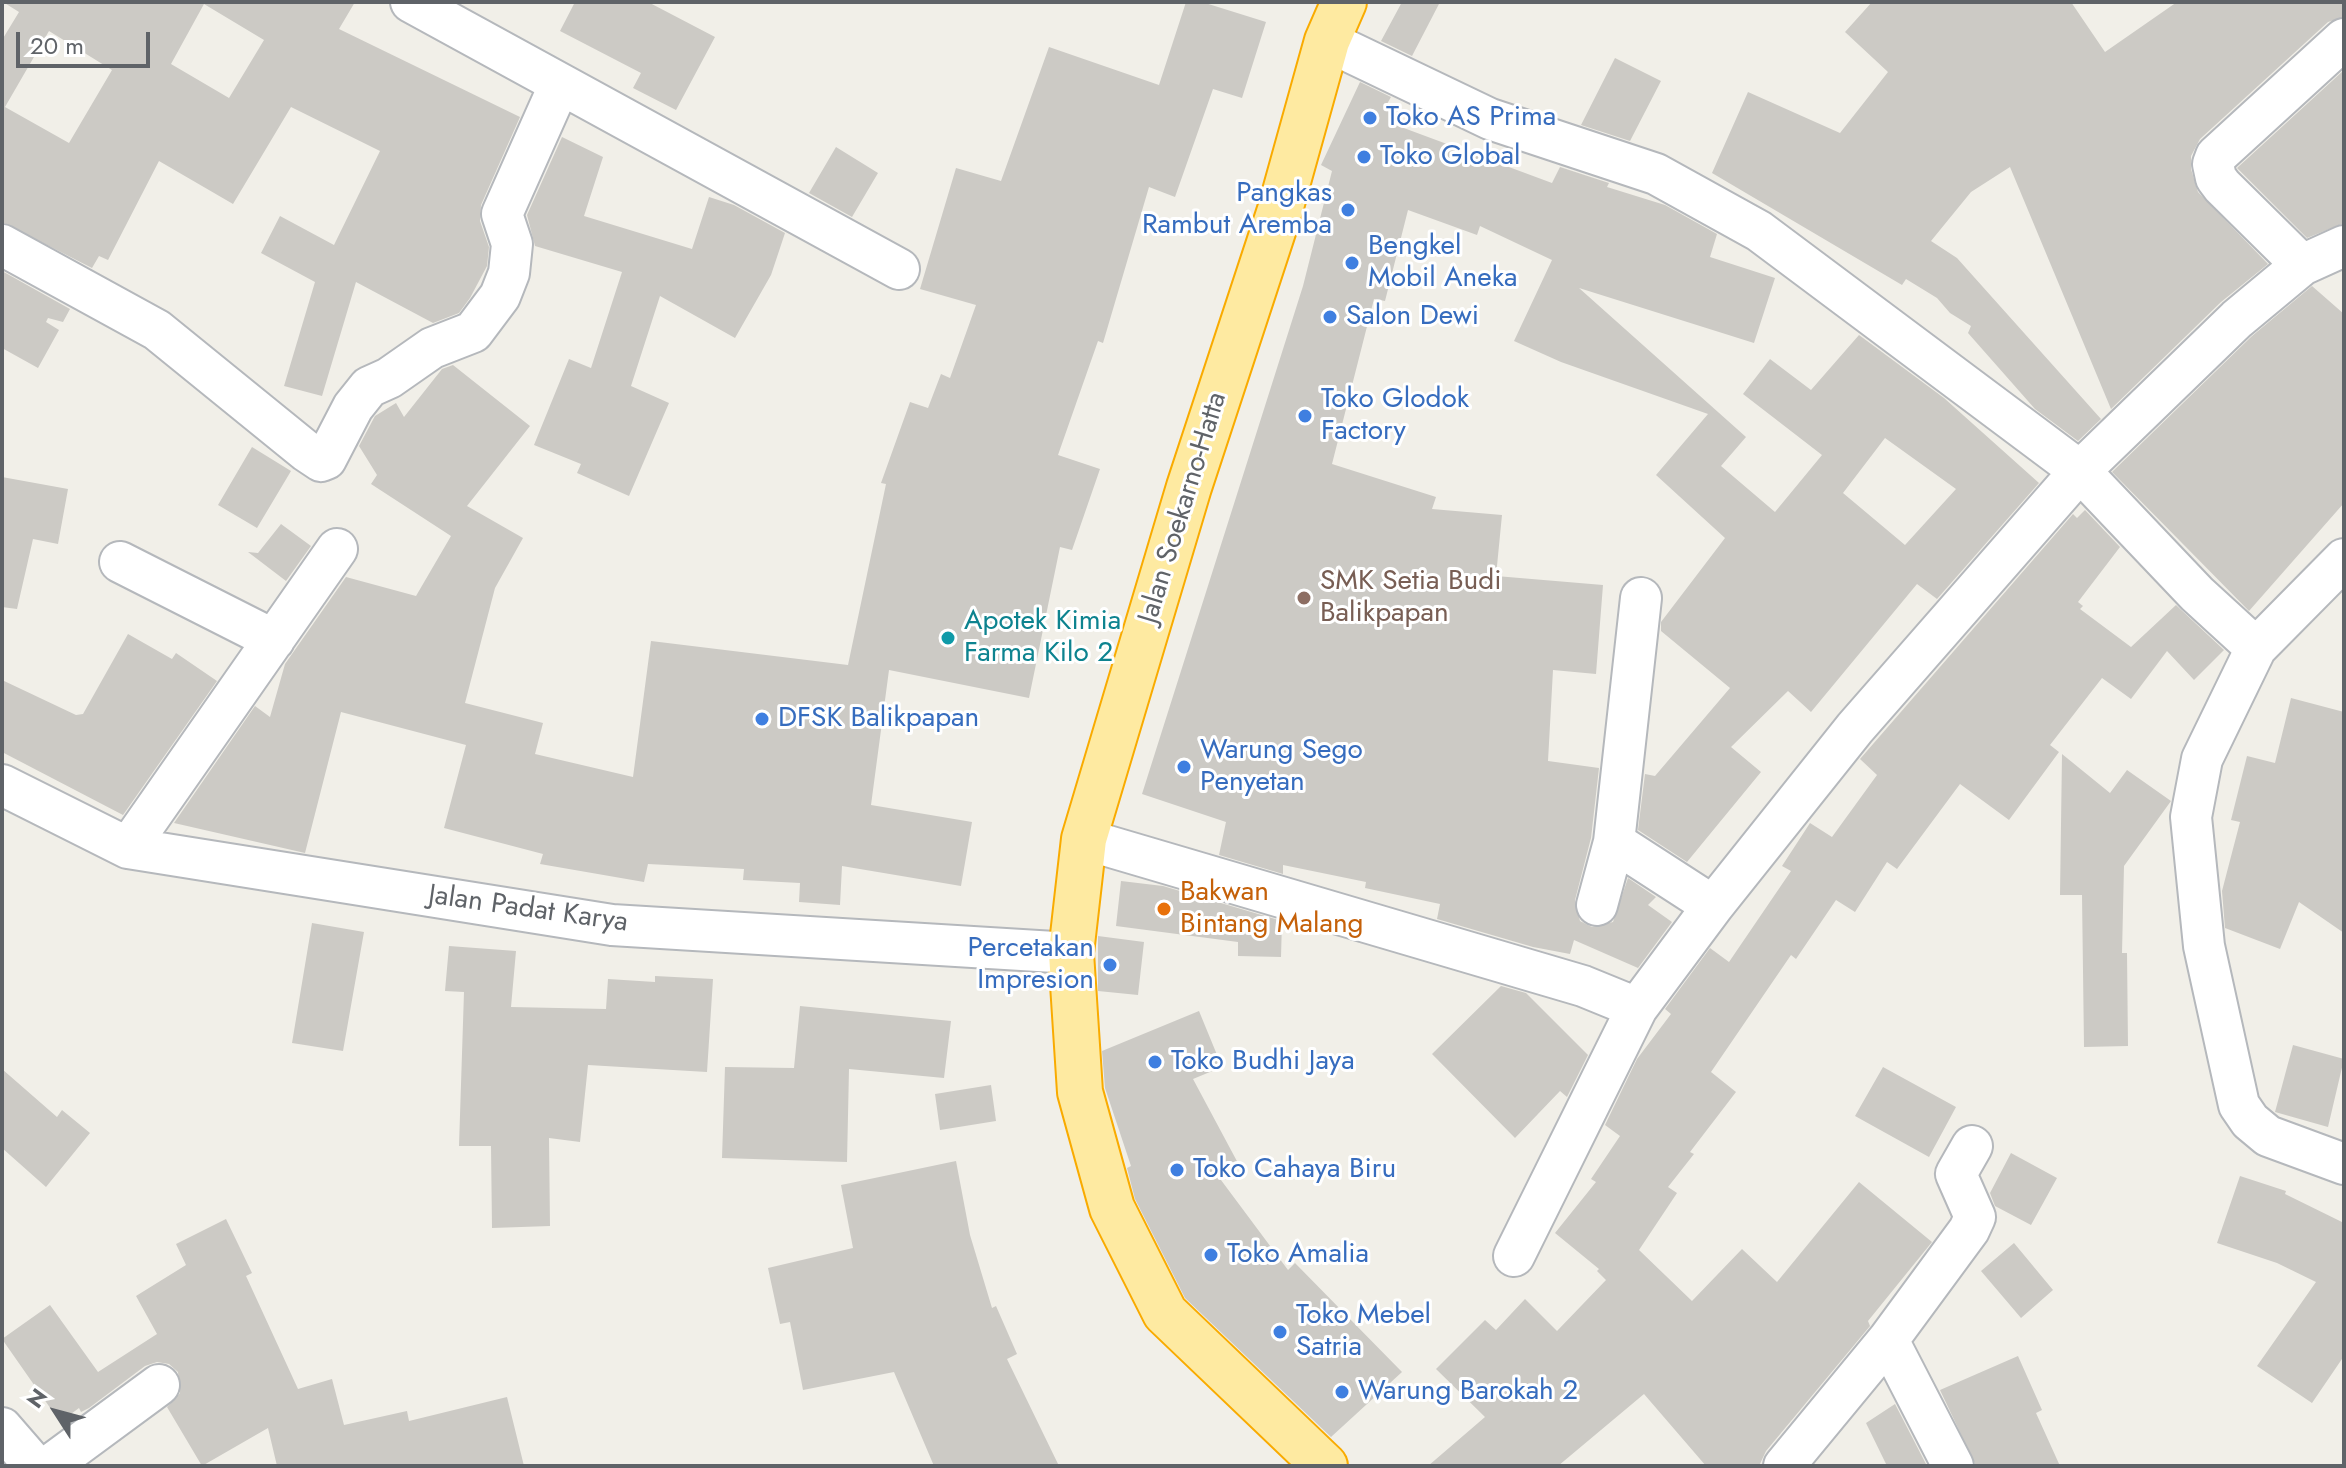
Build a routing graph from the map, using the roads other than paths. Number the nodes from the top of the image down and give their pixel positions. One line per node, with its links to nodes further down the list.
1 (411, 2): 4 (street)
2 (1336, 21): 9 (street); 17 (highway, Jalan Soekarno-Hatta)
3 (2344, 39): 7 (street)
4 (559, 86): 5 (street); 8 (street)
5 (2, 245)
6 (2344, 246): 7 (street)
7 (2302, 265): 9 (street)
8 (899, 269)
9 (2080, 471): 15 (street); 21 (street)
10 (337, 549): 14 (street)
11 (2344, 559): 15 (street)
12 (120, 562): 14 (street)
13 (1641, 598): 18 (street)
14 (274, 640): 19 (street)
15 (2256, 648): 25 (street)
16 (2, 785): 19 (street, Jalan Padat Karya)
17 (1084, 839): 22 (highway, Jalan Soekarno-Hatta); 23 (street)
18 (1614, 842): 20 (street); 21 (street)
19 (128, 848): 22 (street, Jalan Padat Karya)
20 (1597, 905)
21 (1713, 906): 23 (street)
22 (1071, 953): 32 (highway, Jalan Soekarno-Hatta)
23 (1637, 1008): 26 (street)
24 (1972, 1146): 27 (street)
25 (2344, 1164)
26 (1514, 1256)
27 (1888, 1340): 33 (street); 34 (street)
28 (159, 1385): 31 (street)
29 (2, 1428): 30 (street)
30 (35, 1466)
31 (49, 1466)
32 (1325, 1466)
33 (1784, 1466)
34 (1953, 1466)

